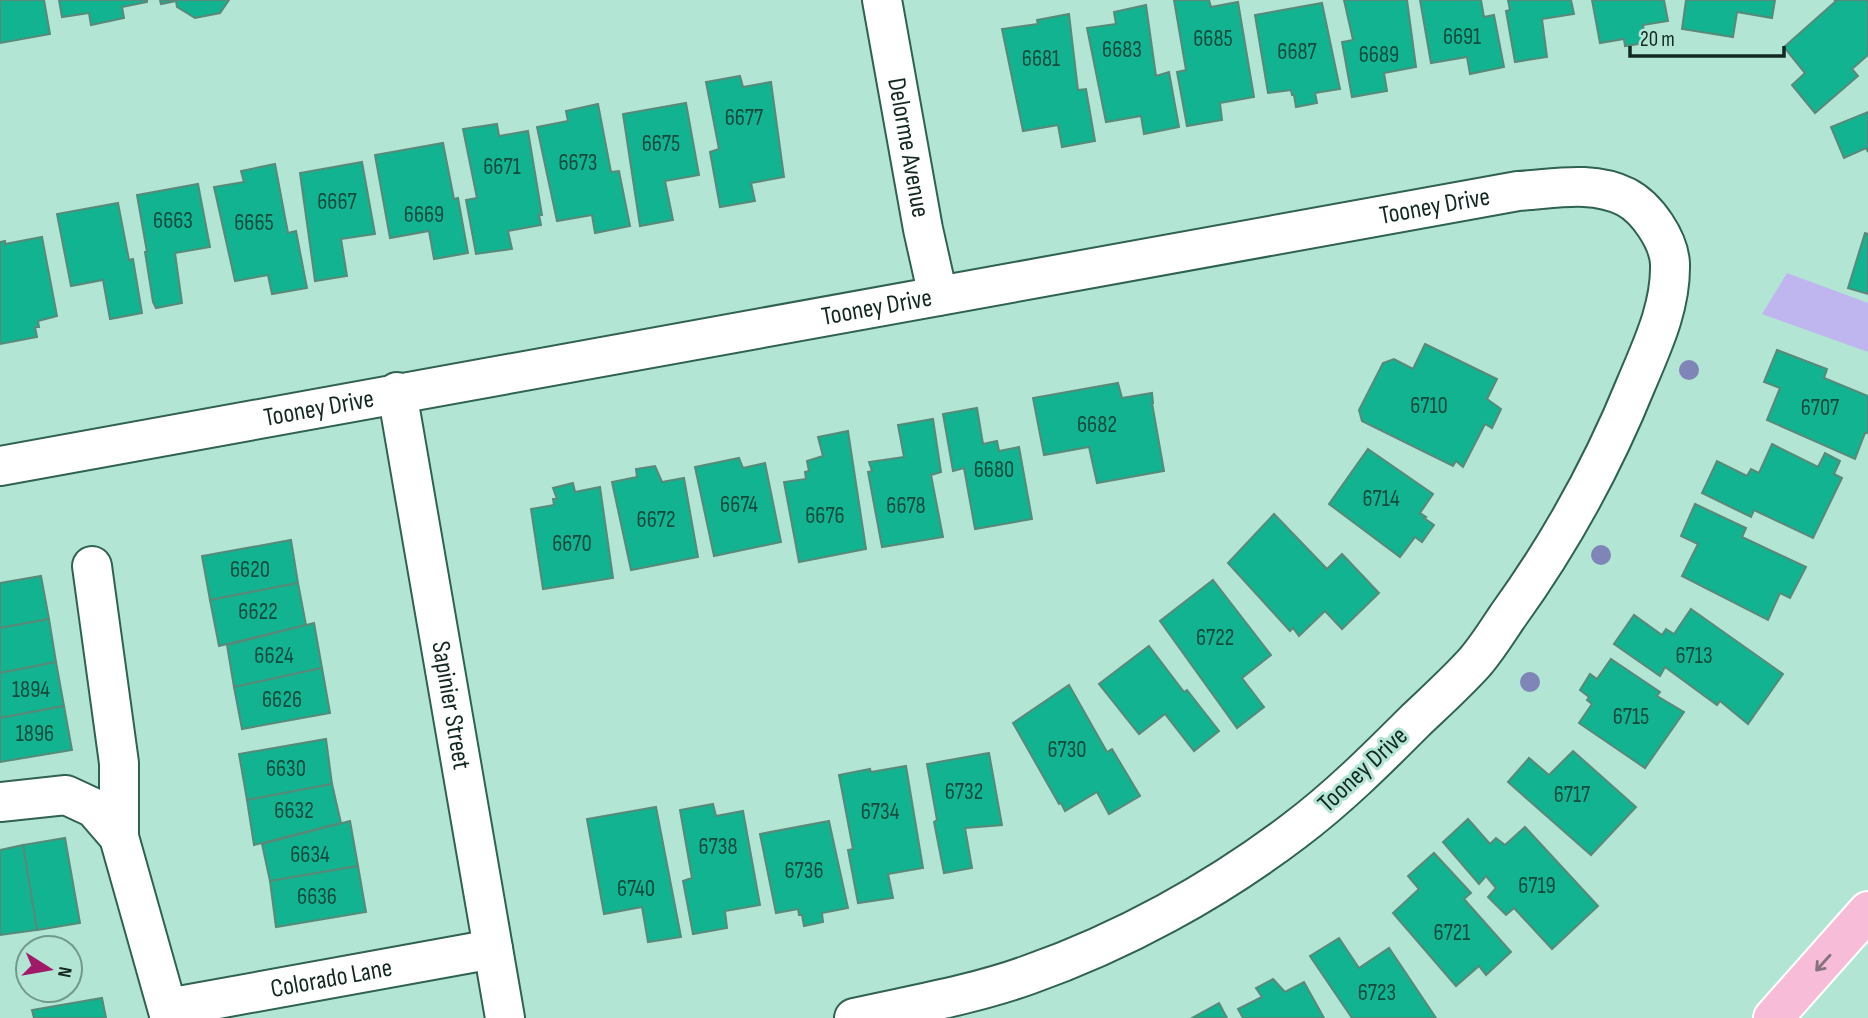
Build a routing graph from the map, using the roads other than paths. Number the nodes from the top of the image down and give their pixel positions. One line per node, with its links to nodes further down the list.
1 (882, 0): 2 (street, Delorme Avenue)
2 (938, 296): 3 (street, Tooney Drive); 12 (street, Tooney Drive)
3 (397, 392): 4 (street, Tooney Drive); 9 (street, Sapinier Street)
4 (0, 466)
5 (92, 566): 7 (street)
6 (0, 802): 7 (street, Colorado Lane)
7 (119, 836): 10 (street, Colorado Lane)
8 (1868, 911): 13 (main road, one-way to 13)
9 (493, 949): 10 (street, Colorado Lane); 11 (street, Sapinier Street)
10 (169, 1013)
11 (505, 1018)
12 (854, 1018)
13 (1773, 1018)

